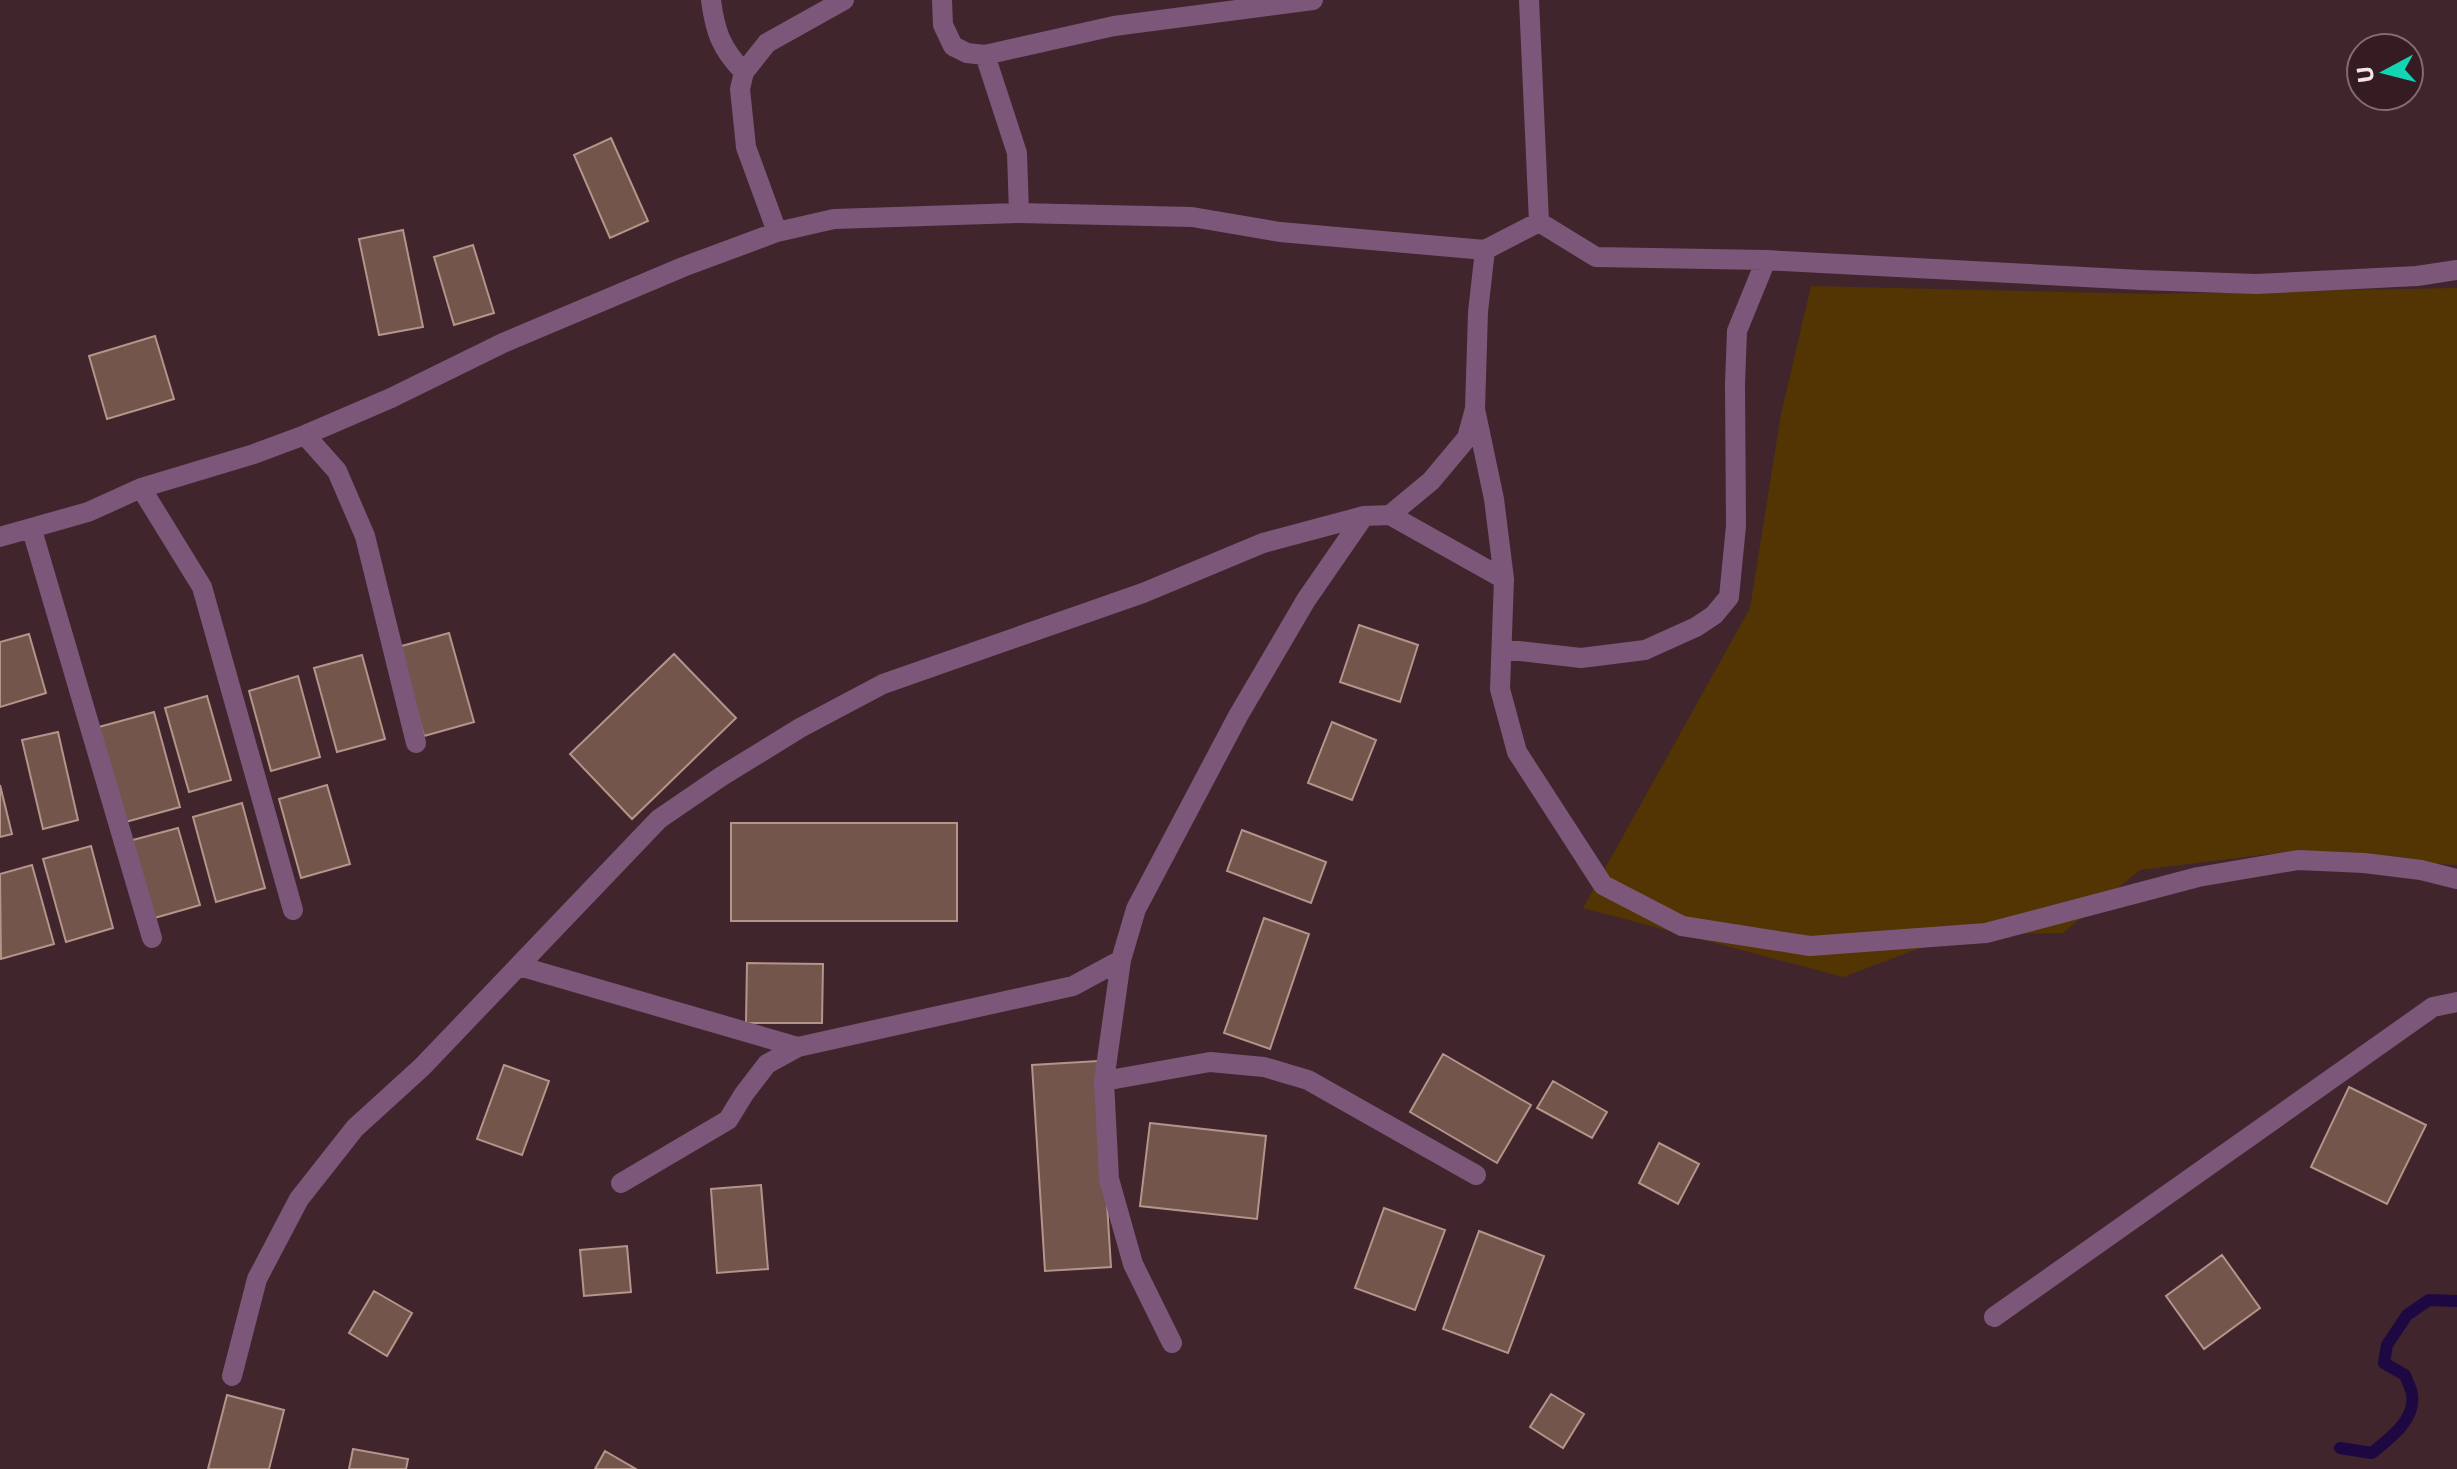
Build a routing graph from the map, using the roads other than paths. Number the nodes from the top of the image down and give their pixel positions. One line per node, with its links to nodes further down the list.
1 (711, 0): 7 (street)
2 (844, 0): 7 (street)
3 (942, 0): 6 (street)
4 (1313, 0): 6 (street)
5 (1529, 0): 9 (street)
6 (985, 55): 8 (street)
7 (744, 72): 10 (street)
8 (1019, 213): 10 (street); 11 (street)
9 (1539, 222): 11 (street); 12 (street)
10 (777, 232): 15 (street)
11 (1485, 250): 14 (street)
12 (1766, 260): 13 (street); 22 (street)
13 (2457, 270)
14 (1475, 409): 17 (street); 21 (street)
15 (305, 435): 16 (street); 23 (street)
16 (141, 488): 19 (street); 25 (street)
17 (1390, 515): 18 (street); 21 (street)
18 (1364, 516): 27 (street); 28 (street)
19 (32, 530): 20 (street); 26 (street)
20 (0, 537)
21 (1504, 579): 22 (street)
22 (1502, 649): 24 (street)
23 (416, 743)
24 (2457, 879)
25 (293, 910)
26 (152, 938)
27 (1121, 960): 30 (street); 31 (street)
28 (519, 966): 30 (street); 36 (street)
29 (2457, 1002): 34 (street)
30 (798, 1047): 33 (street)
31 (1104, 1081): 32 (street); 35 (street)
32 (1476, 1175)
33 (621, 1183)
34 (1994, 1317)
35 (1172, 1343)
36 (232, 1376)

